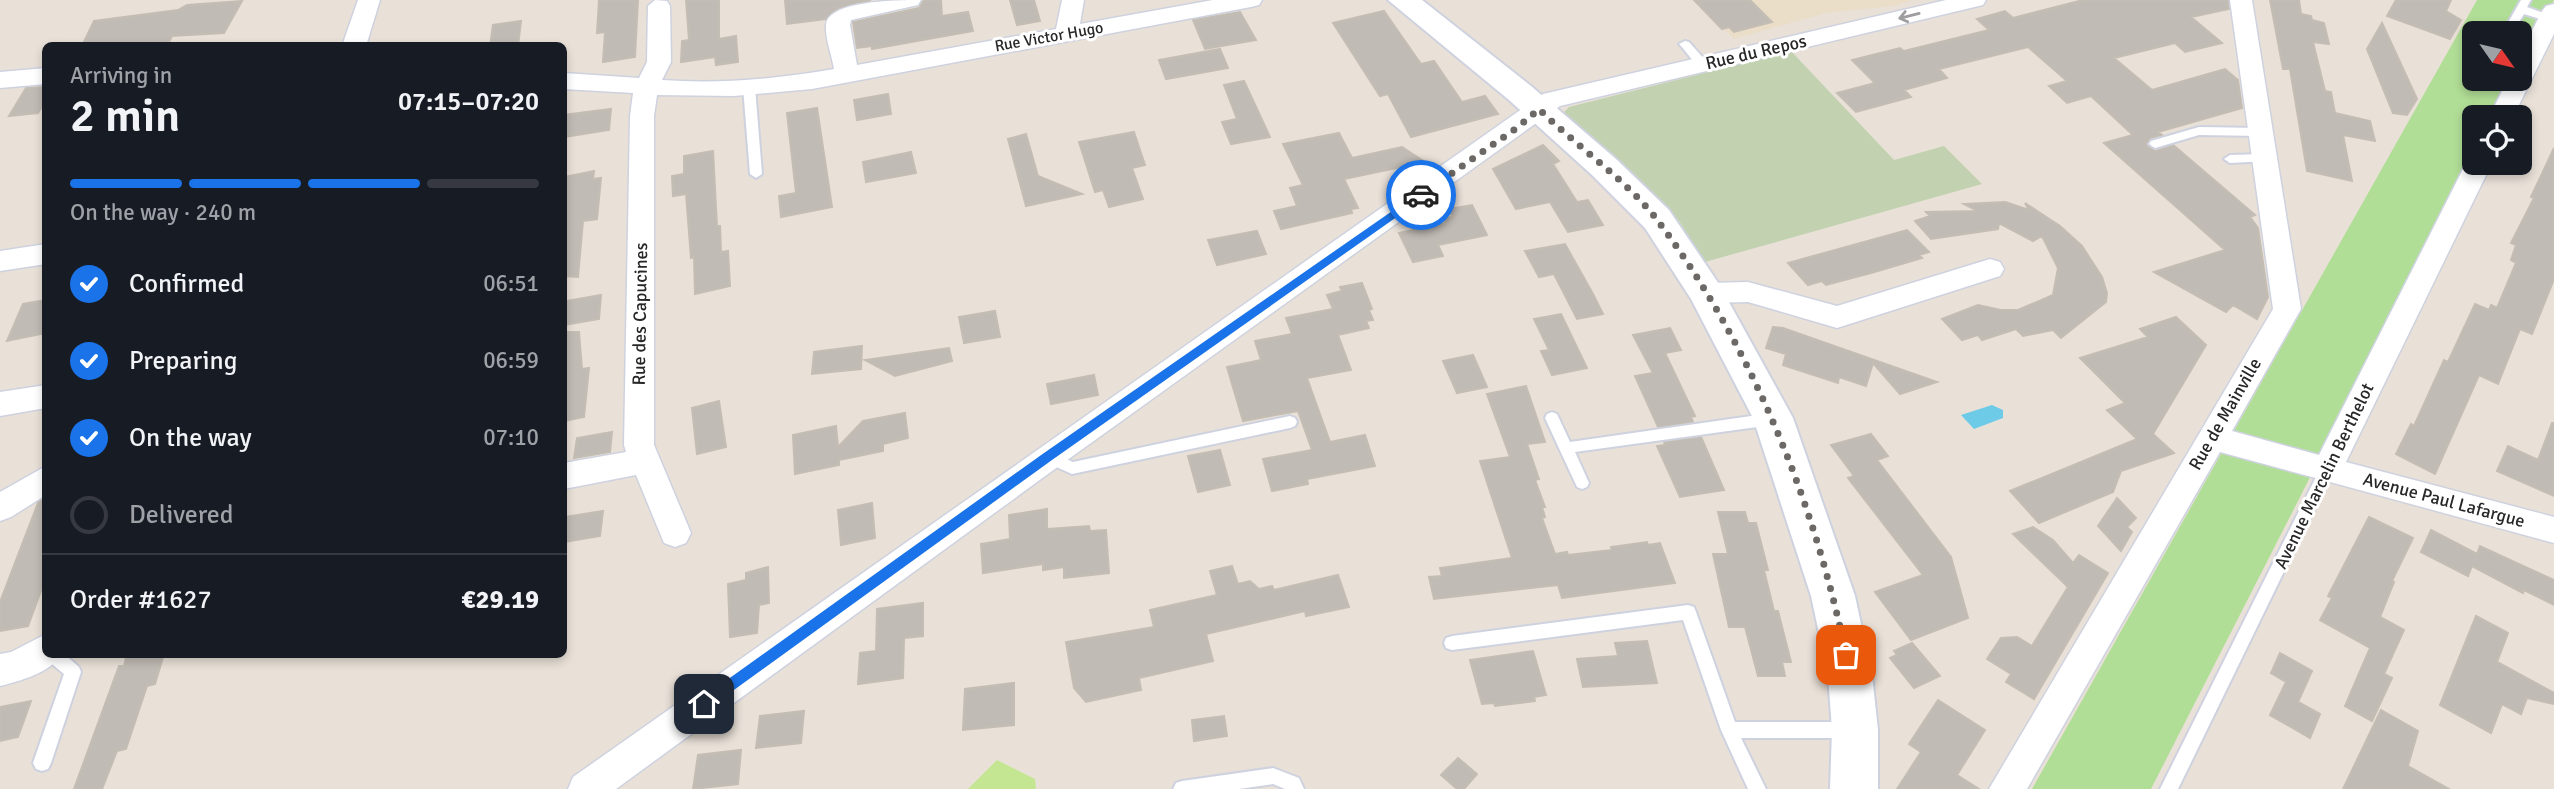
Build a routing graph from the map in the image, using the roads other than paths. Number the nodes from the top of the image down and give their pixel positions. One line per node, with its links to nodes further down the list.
1 (369, 0): 13 (street)
2 (910, 0): 17 (street)
3 (1073, 0): 12 (street)
4 (1251, 0): 12 (street, Rue Victor Hugo)
5 (1403, 0): 24 (street)
6 (1975, 0): 16 (street, Rue du Repos, one-way to 16)
7 (2241, 0): 26 (street, Rue de Mainville)
8 (2524, 3): 10 (lane); 11 (lane)
9 (659, 6): 22 (street)
10 (2552, 15): 15 (street)
11 (2514, 21)
12 (1067, 34): 17 (street, Rue Victor Hugo)
13 (355, 42)
14 (1685, 44): 16 (lane)
15 (2534, 58): 23 (street)
16 (1702, 64): 24 (street, Rue du Repos)
17 (847, 74): 21 (street, Rue Victor Hugo)
18 (42, 76): 19 (street)
19 (0, 80)
20 (567, 81): 22 (street, Rue Victor Hugo)
21 (749, 87): 22 (street, Rue Victor Hugo); 28 (lane)
22 (646, 88): 42 (street, Rue des Capucines)
23 (2508, 105)
24 (1539, 109): 33 (street); 41 (street, Rue du Repos)
25 (2155, 144): 26 (lane)
26 (2263, 145): 27 (lane); 39 (street, Rue de Mainville)
27 (2230, 159)
28 (756, 174)
29 (2473, 175): 43 (street, Avenue Marcelin Berthelot)
30 (42, 255): 31 (street)
31 (0, 261)
32 (1990, 269): 33 (street)
33 (1706, 293): 37 (street)
34 (42, 397): 35 (street)
35 (0, 404)
36 (1552, 418): 40 (lane)
37 (1773, 418): 40 (lane); 55 (street)
38 (1290, 422): 41 (lane)
39 (2212, 436): 43 (street, Avenue Paul Lafargue); 62 (street, Rue de Mainville)
40 (1566, 448): 46 (lane)
41 (1048, 457): 57 (street, Rue du Repos)
42 (643, 461): 44 (street); 49 (street, Rue des Capucines)
43 (2328, 468): 48 (street, Avenue Paul Lafargue); 63 (lane, Avenue Marcelin Berthelot)
44 (567, 475)
45 (42, 482): 47 (street)
46 (1582, 483)
47 (0, 508)
48 (2554, 530)
49 (675, 533)
50 (1452, 643): 54 (lane)
51 (42, 651): 53 (street)
52 (57, 658): 56 (lane)
53 (0, 670)
54 (1728, 730): 55 (lane); 60 (lane)
55 (1855, 730): 61 (street)
56 (42, 763)
57 (586, 789)
58 (1182, 789): 59 (lane)
59 (1295, 789)
60 (1757, 789)
61 (1854, 789)
62 (2007, 789)
63 (2169, 789)

